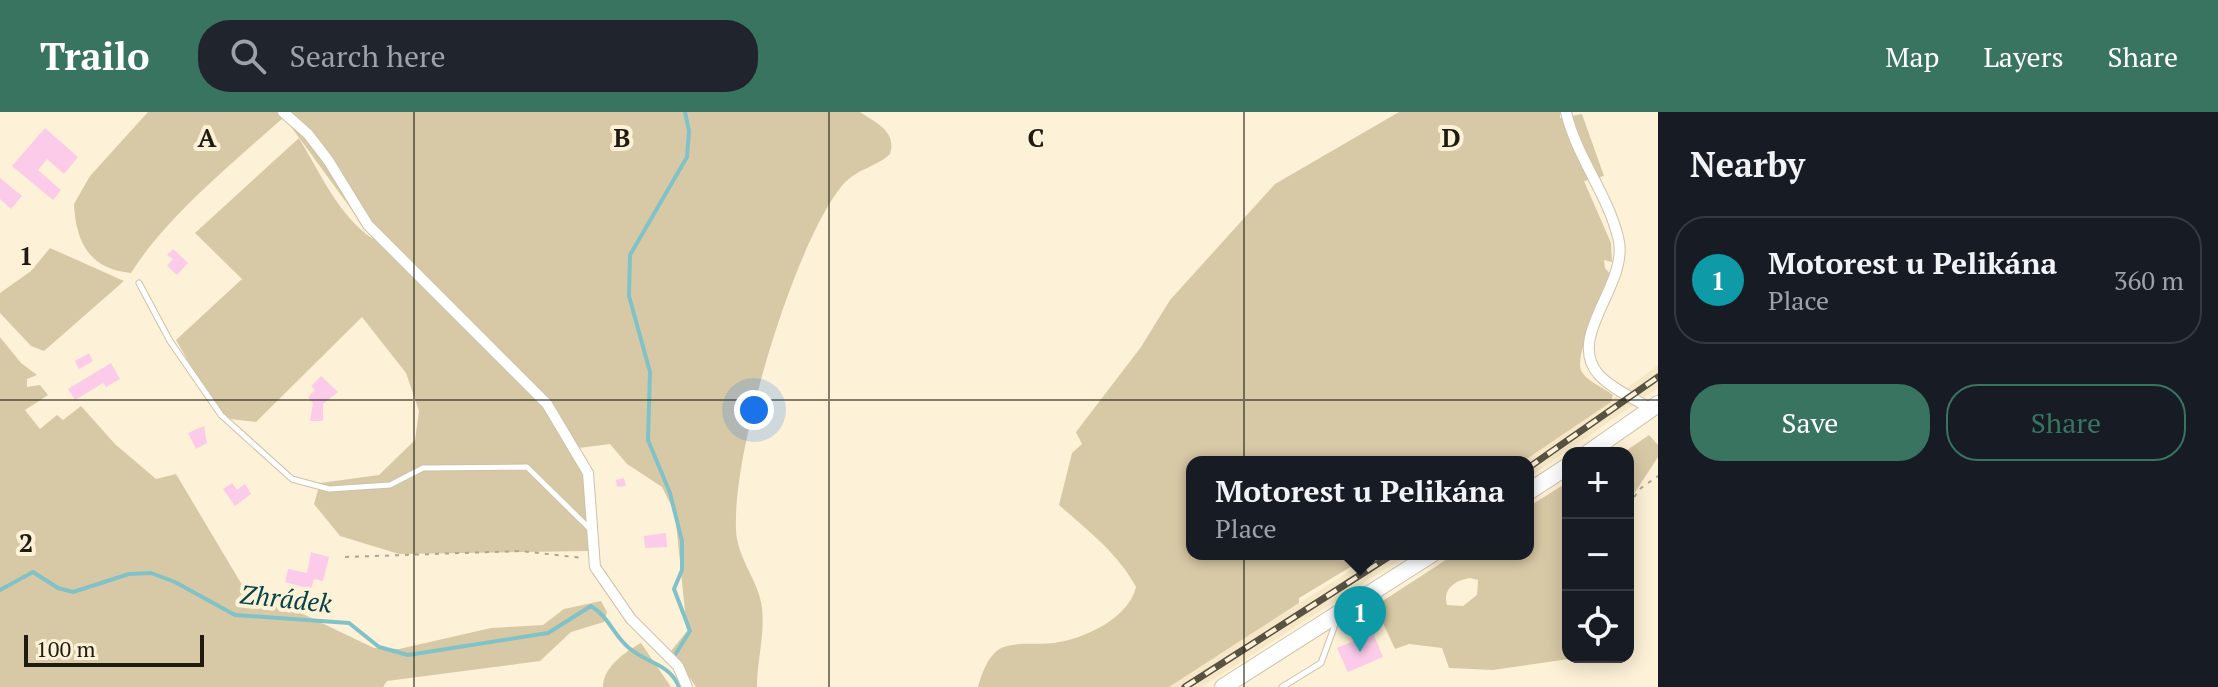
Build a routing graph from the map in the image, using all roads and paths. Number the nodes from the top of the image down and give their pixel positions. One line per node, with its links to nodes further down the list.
1 (283, 112): 10 (street)
2 (1566, 112): 4 (street)
3 (139, 283): 10 (lane)
4 (1654, 406): 5 (main road)
5 (1596, 447)
6 (1562, 470): 8 (main road)
7 (1658, 476): 9 (path)
8 (1534, 488)
9 (1634, 497)
10 (591, 530): 12 (street)
11 (345, 557): 12 (path)
12 (592, 558): 15 (street)
13 (1423, 560): 14 (main road)
14 (1339, 613): 16 (main road); 17 (lane)
15 (687, 687)
16 (1223, 687)
17 (1282, 687)

